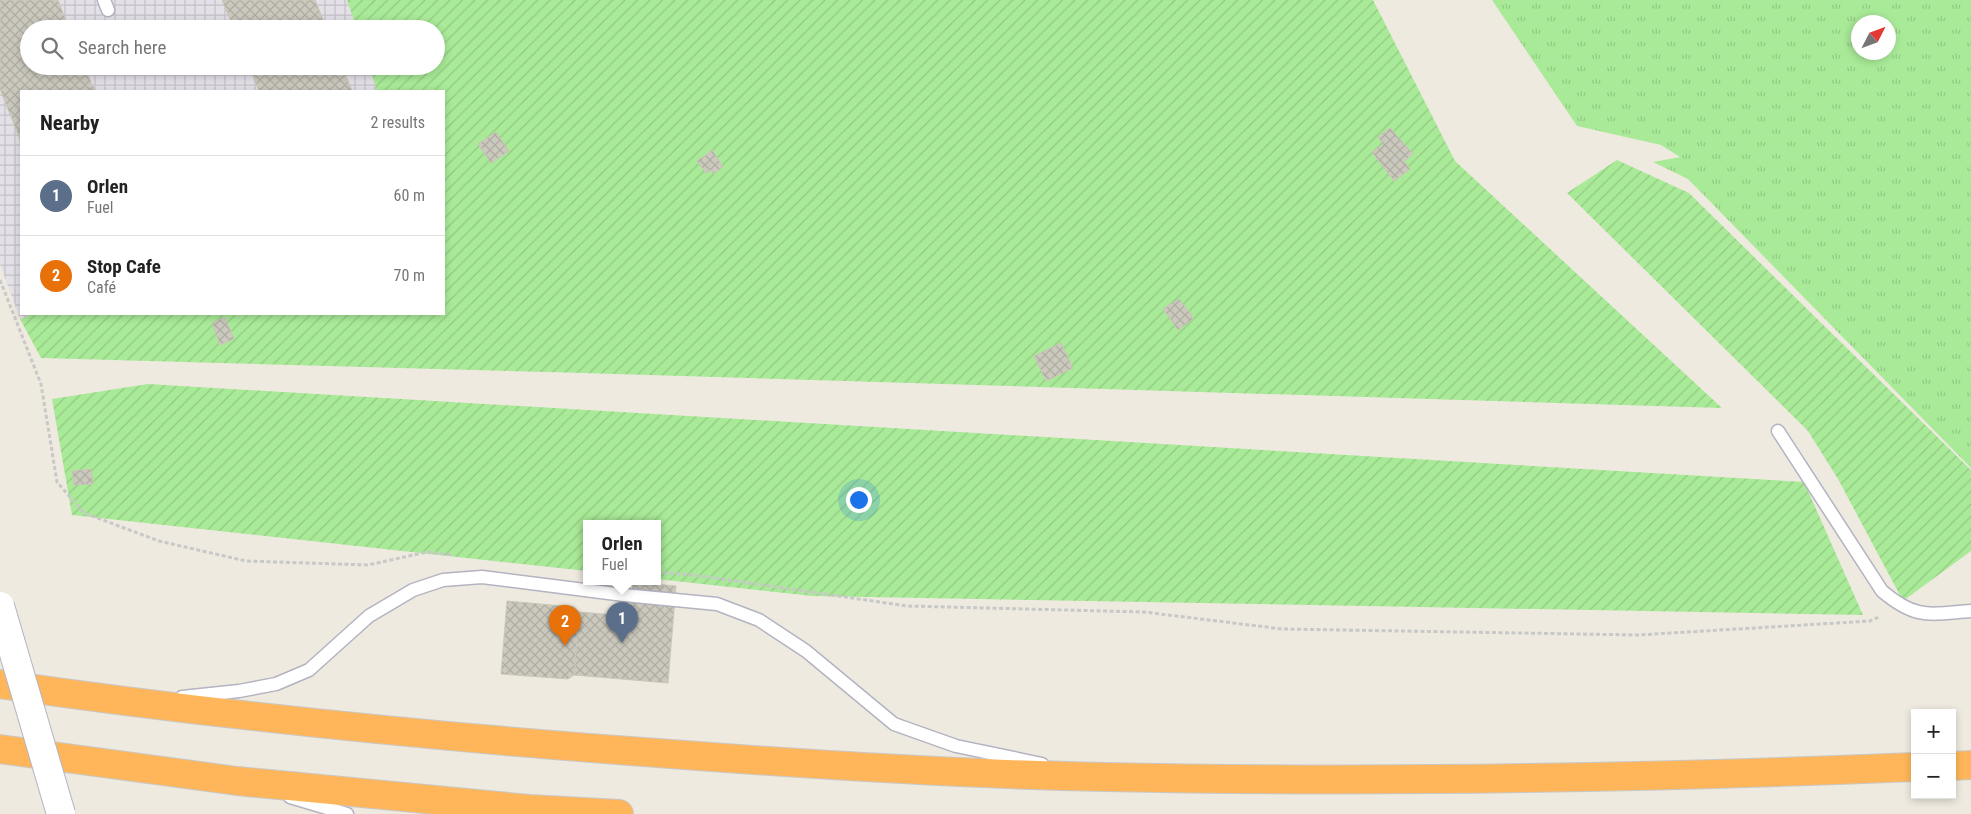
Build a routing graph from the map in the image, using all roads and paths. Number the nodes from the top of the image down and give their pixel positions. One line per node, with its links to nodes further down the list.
1 (0, 280): 3 (path)
2 (1778, 431): 6 (lane)
3 (368, 565)
4 (661, 572): 6 (path)
5 (0, 606): 16 (street, bridge)
6 (1899, 606): 7 (lane)
7 (1971, 611)
8 (0, 684): 9 (highway)
9 (97, 698): 14 (highway); 14 (lane)
10 (0, 748): 15 (highway)
11 (1971, 765): 12 (highway)
12 (1956, 766)
13 (1911, 767): 14 (highway)
14 (1103, 777)
15 (238, 781): 17 (lane); 18 (highway)
16 (61, 814)
17 (347, 814)
18 (619, 814)

